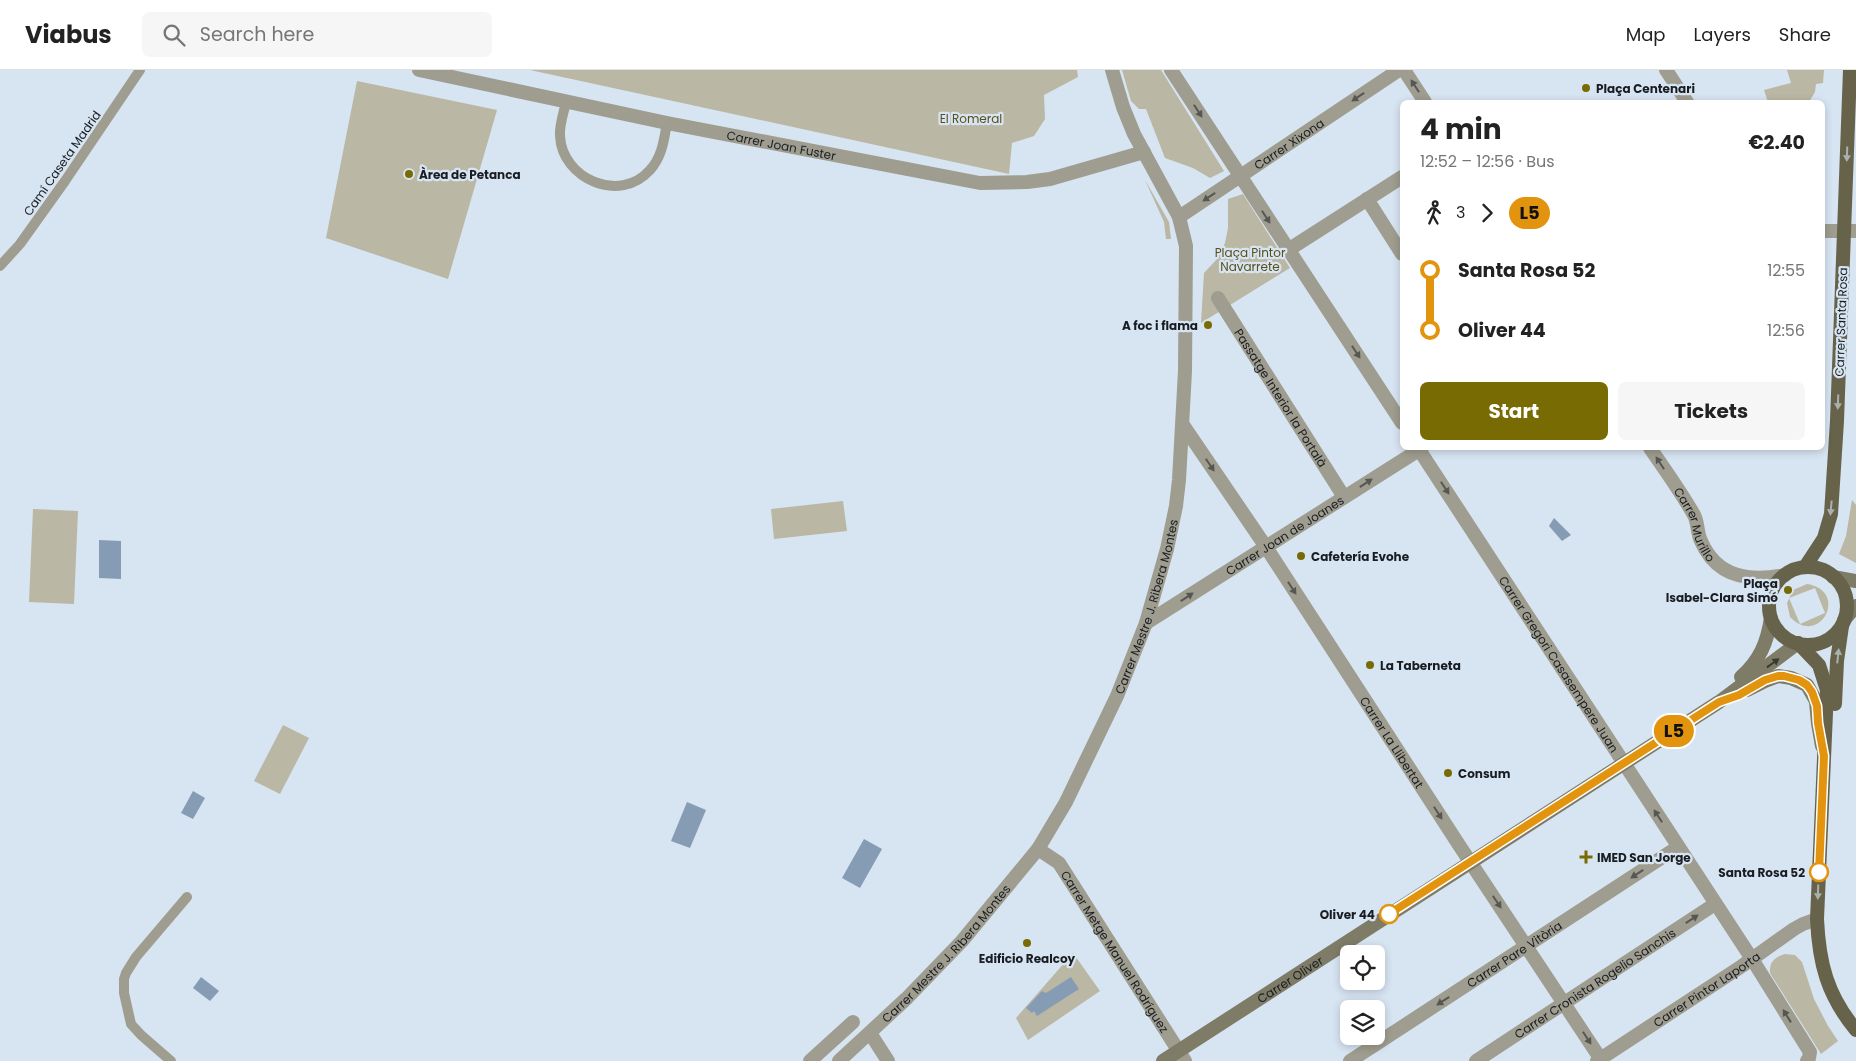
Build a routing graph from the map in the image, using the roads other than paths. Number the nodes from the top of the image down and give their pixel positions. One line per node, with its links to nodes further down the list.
1 (140, 70): 22 (lane, Camí Caseta Madrid)
2 (419, 70): 11 (street, Carrer Joan Fuster)
3 (1112, 70): 13 (street, Carrer Mestre J. Ribera Montes)
4 (1172, 70): 14 (street, one-way to 14)
5 (1398, 70): 14 (street, Carrer Xixona, one-way to 14)
6 (1404, 70): 9 (street, one-way to 6)
7 (1666, 70): 10 (street)
8 (1850, 70): 19 (main road, Carrer Santa Rosa, one-way to 19)
9 (1424, 100)
10 (1686, 100)
11 (566, 102): 12 (street, Carrer Joan Fuster); 12 (lane)
12 (667, 123): 13 (street, Carrer Joan Fuster)
13 (1144, 152): 17 (street, Carrer Mestre J. Ribera Montes)
14 (1239, 176): 17 (street, Carrer Xixona, one-way to 17); 20 (street, one-way to 20)
15 (1400, 178): 16 (street)
16 (1367, 199): 20 (street); 21 (street)
17 (1179, 218): 25 (street, Carrer Mestre J. Ribera Montes)
18 (1825, 231): 19 (street)
19 (1850, 231): 31 (main road, Carrer Santa Rosa, one-way to 31)
20 (1288, 250): 24 (street, one-way to 24)
21 (1400, 251)
22 (0, 266)
23 (1218, 298): 29 (street, Passatge Interior la Portalà)
24 (1400, 420)
25 (1182, 425): 30 (street, Carrer La Llibertat, one-way to 30); 38 (street, Carrer Mestre J. Ribera Montes)
26 (1417, 450): 29 (street, Carrer Joan de Joanes, one-way to 26)
27 (1421, 450): 42 (street, Carrer Gregori Casasempere Juan, one-way to 42)
28 (1651, 450): 32 (street, Carrer Murillo, one-way to 28)
29 (1344, 497): 30 (street, Carrer Joan de Joanes)
30 (1266, 547): 38 (street, Carrer Joan de Joanes, one-way to 30); 45 (street, Carrer La Llibertat, one-way to 45)
31 (1805, 568): 32 (main road); 33 (main road)
32 (1785, 575): 36 (main road)
33 (1833, 577): 34 (main road); 37 (main road)
34 (1856, 580)
35 (1856, 606): 37 (main road)
36 (1771, 618): 39 (main road); 40 (main road, Carrer Oliver)
37 (1843, 622): 39 (main road); 41 (main road, one-way to 37)
38 (1146, 623): 44 (street, Carrer Mestre J. Ribera Montes)
39 (1798, 643): 40 (main road, Carrer Oliver, one-way to 39); 41 (main road)
40 (1719, 702): 41 (main road); 42 (main road, Carrer Oliver)
41 (1824, 756): 48 (main road, one-way to 48)
42 (1624, 763): 43 (street, Carrer Gregori Casasempere Juan, one-way to 42); 45 (main road, Carrer Oliver)
43 (1678, 847): 47 (street, Carrer Gregori Casasempere Juan); 49 (street, Carrer Pare Vitòria, one-way to 49)
44 (1038, 849): 54 (street, Carrer Mestre J. Ribera Montes); 55 (street, Carrer Metge Manuel Rodríguez)
45 (1470, 862): 49 (street, Carrer La Llibertat, one-way to 49); 55 (main road, Carrer Oliver)
46 (187, 896): 58 (lane)
47 (1715, 904): 50 (street, Carrer Gregori Casasempere Juan); 51 (street, Carrer Cronista Rogelio Sanchis, one-way to 47)
48 (1818, 919): 50 (street, Carrer Pintor Laporta); 53 (main road)
49 (1527, 947): 51 (street, Carrer La Llibertat); 63 (street, Carrer Pare Vitòria, one-way to 63)
50 (1752, 959): 56 (street, Carrer Gregori Casasempere Juan, one-way to 50); 57 (street, Carrer Pintor Laporta)
51 (1565, 1003): 57 (street, Carrer La Llibertat, one-way to 57); 64 (street, Carrer Cronista Rogelio Sanchis)
52 (853, 1022): 59 (street)
53 (1856, 1030)
54 (870, 1032): 60 (street, Carrer Mestre J. Ribera Montes); 61 (street)
55 (1181, 1056): 62 (main road, Carrer Oliver)
56 (1808, 1059)
57 (1600, 1060)
58 (171, 1061)
59 (810, 1061)
60 (839, 1061)
61 (888, 1061)
62 (1162, 1061)
63 (1350, 1061)
64 (1476, 1061)

